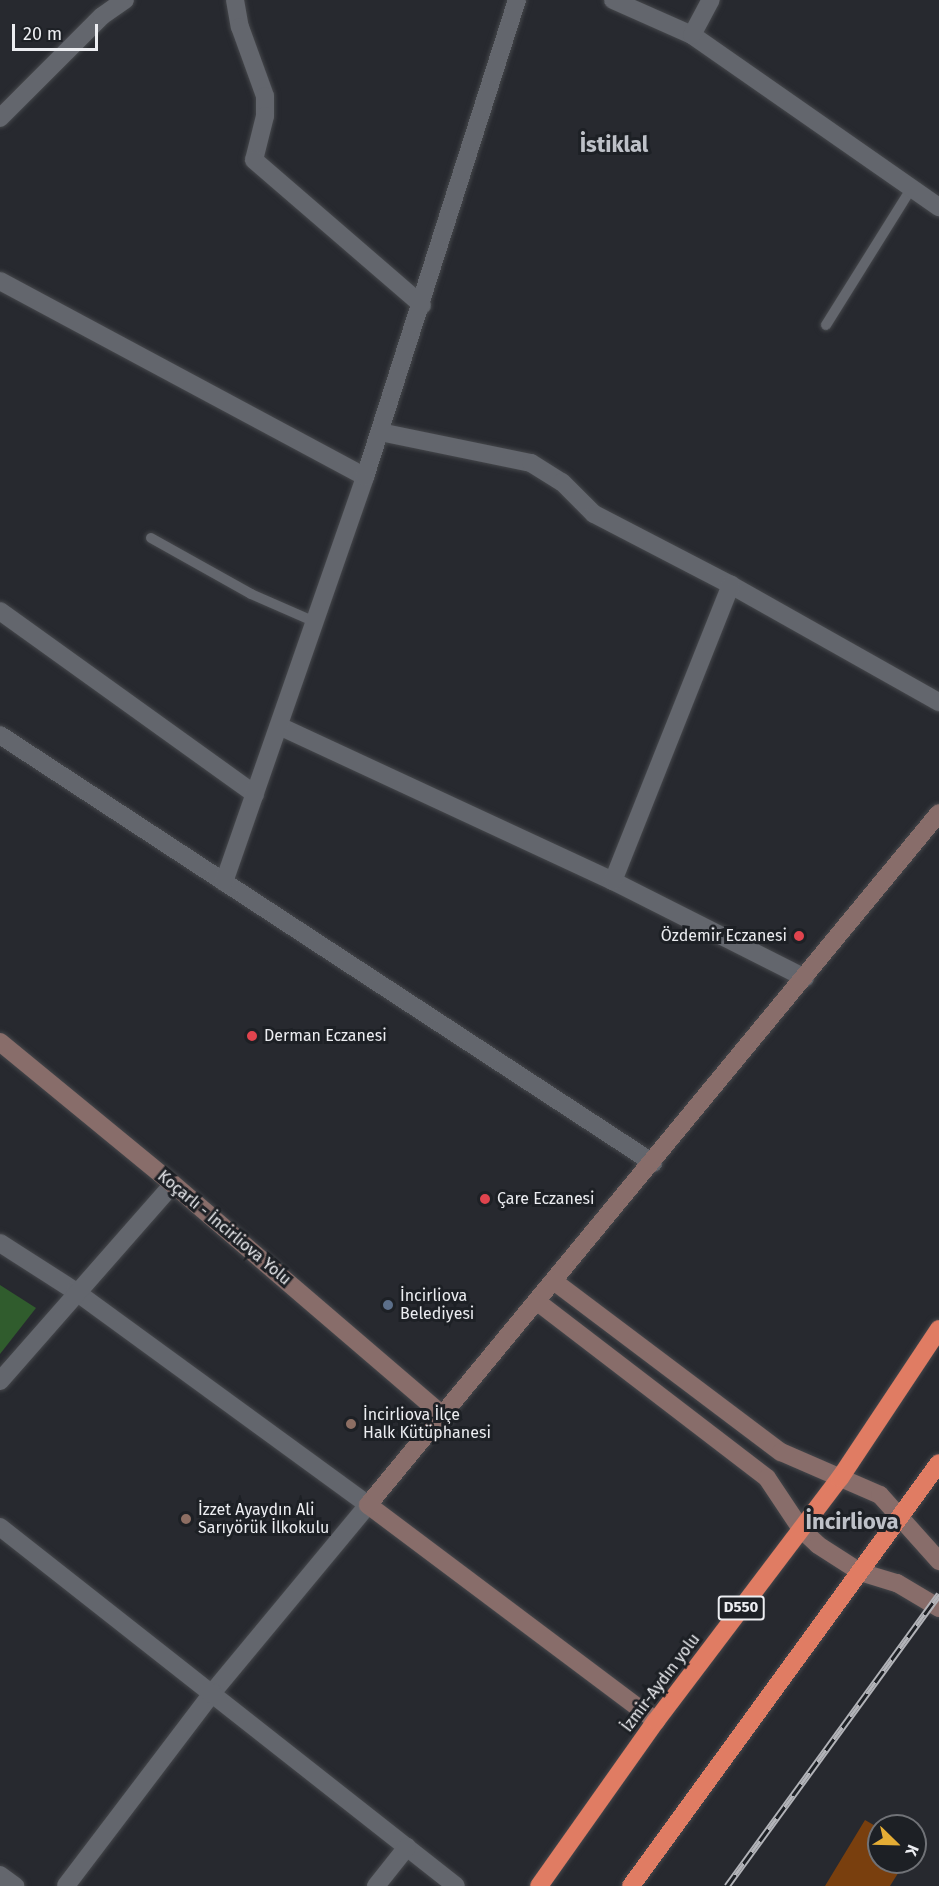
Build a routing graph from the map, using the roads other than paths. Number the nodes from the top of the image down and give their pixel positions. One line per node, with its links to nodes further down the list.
1 (125, 0): 7 (street)
2 (235, 0): 11 (street)
3 (517, 0): 11 (street)
4 (613, 0): 6 (street)
5 (711, 0): 6 (street)
6 (692, 35): 8 (street)
7 (0, 118)
8 (913, 186): 9 (street); 12 (lane)
9 (939, 207)
10 (0, 282): 14 (street)
11 (422, 305): 13 (street)
12 (826, 325)
13 (380, 432): 14 (street); 16 (street)
14 (365, 477): 18 (street)
15 (151, 538): 18 (lane)
16 (731, 585): 19 (street); 24 (street)
17 (0, 611): 22 (street)
18 (315, 622): 20 (street)
19 (939, 702)
20 (279, 726): 22 (street); 24 (street)
21 (0, 735): 25 (street)
22 (255, 794): 25 (street)
23 (939, 813): 26 (main road)
24 (613, 881): 26 (street)
25 (224, 882): 28 (street)
26 (805, 978): 28 (main road)
27 (0, 1042): 29 (main road, Koçarlı - İncirliova Yolu)
28 (653, 1163): 31 (main road)
29 (173, 1184): 32 (street); 36 (main road, Koçarlı - İncirliova Yolu)
30 (0, 1243): 32 (street)
31 (555, 1282): 33 (main road); 38 (main road)
32 (75, 1291): 35 (street); 39 (street)
33 (539, 1303): 36 (main road); 42 (main road)
34 (939, 1329): 38 (highway, İzmir-Aydın yolu / D550)
35 (0, 1381)
36 (445, 1417): 39 (main road)
37 (939, 1462): 40 (highway)
38 (840, 1478): 40 (main road); 42 (highway, İzmir-Aydın yolu / D550)
39 (368, 1505): 46 (street); 47 (main road)
40 (901, 1516): 43 (main road); 44 (highway)
41 (0, 1527): 46 (street)
42 (801, 1529): 44 (main road); 47 (highway, İzmir-Aydın yolu / D550)
43 (939, 1561)
44 (860, 1572): 45 (main road); 55 (highway)
45 (939, 1608)
46 (213, 1692): 48 (street); 51 (street)
47 (656, 1721): 54 (highway, İzmir-Aydın yolu / D550)
48 (407, 1847): 52 (street); 53 (street)
49 (0, 1875): 50 (street)
50 (15, 1886)
51 (66, 1886)
52 (376, 1886)
53 (456, 1886)
54 (539, 1886)
55 (631, 1886)

